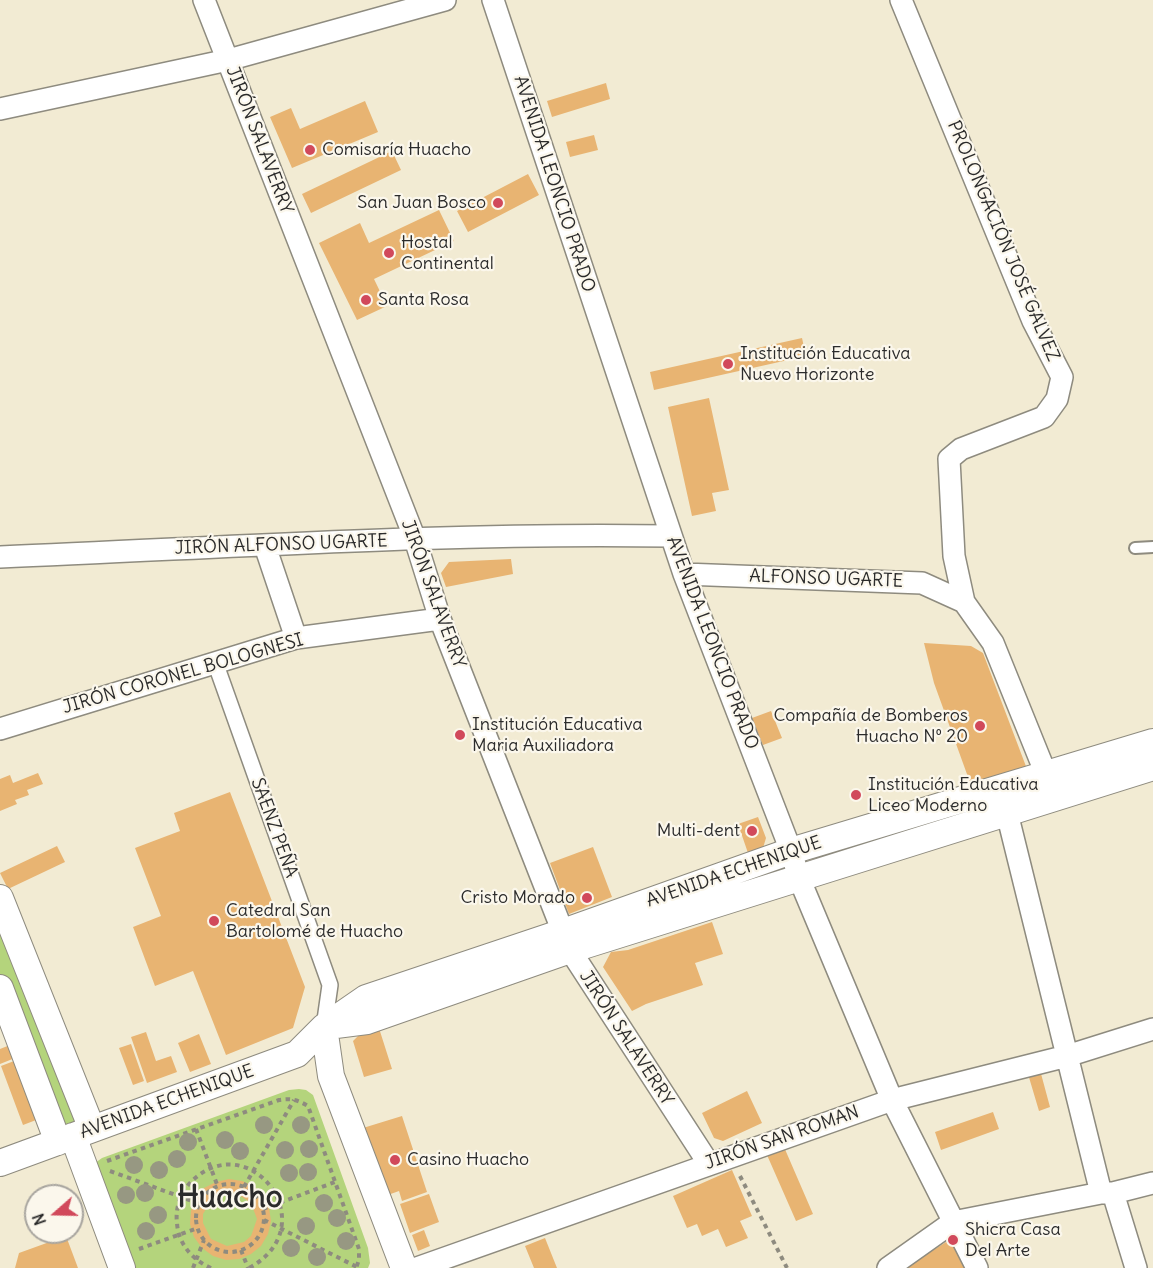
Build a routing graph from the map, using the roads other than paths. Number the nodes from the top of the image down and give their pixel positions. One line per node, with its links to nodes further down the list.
1 (204, 0): 5 (street, JIRÓN SALAVERRY)
2 (445, 0): 5 (street)
3 (493, 0): 7 (street, AVENIDA LEONCIO PRADO)
4 (901, 0): 14 (street, PROLONGACIÓN JOSÉ GALVEZ)
5 (228, 60): 6 (street); 8 (street, JIRÓN SALAVERRY)
6 (0, 109)
7 (671, 536): 8 (street, JIRÓN ALFONSO UGARTE); 13 (street, AVENIDA LEONCIO PRADO)
8 (415, 539): 9 (street, JIRÓN ALFONSO UGARTE); 15 (street, JIRÓN SALAVERRY)
9 (266, 546): 12 (street, JIRÓN ALFONSO UGARTE); 16 (street)
10 (1153, 547): 11 (lane)
11 (1135, 548)
12 (0, 557)
13 (684, 574): 14 (street, ALFONSO UGARTE); 23 (street, AVENIDA LEONCIO PRADO)
14 (964, 602): 21 (street, PROLONGACIÓN JOSÉ GALVEZ)
15 (440, 619): 16 (street, JIRÓN CORONEL BOLOGNESI); 26 (street, JIRÓN SALAVERRY)
16 (297, 638): 17 (street, JIRÓN CORONEL BOLOGNESI)
17 (215, 662): 18 (street, JIRÓN CORONEL BOLOGNESI); 28 (street, SAENZ PEÑA)
18 (0, 729)
19 (1153, 742): 21 (street, AVENIDA ECHENIQUE)
20 (1153, 767): 21 (street, AVENIDA ECHENIQUE)
21 (1051, 786): 22 (street, AVENIDA ECHENIQUE); 23 (street, AVENIDA ECHENIQUE)
22 (1007, 813): 24 (street, AVENIDA ECHENIQUE); 30 (street)
23 (791, 851): 24 (street, AVENIDA LEONCIO PRADO); 26 (street, AVENIDA ECHENIQUE)
24 (799, 878): 26 (street, AVENIDA ECHENIQUE); 31 (street, AVENIDA LEONCIO PRADO)
25 (0, 898): 32 (street)
26 (566, 941): 28 (street, AVENIDA ECHENIQUE); 34 (street, JIRÓN SALAVERRY)
27 (0, 988): 32 (street)
28 (324, 1027): 32 (street, AVENIDA ECHENIQUE); 39 (street, SAENZ PEÑA)
29 (1153, 1029): 30 (street, JIRÓN SAN ROMAN)
30 (1067, 1056): 31 (street, JIRÓN SAN ROMAN); 36 (street)
31 (892, 1100): 34 (street, JIRÓN SAN ROMAN); 37 (street, AVENIDA LEONCIO PRADO)
32 (74, 1136): 33 (street, AVENIDA ECHENIQUE); 38 (street)
33 (0, 1163)
34 (709, 1164): 40 (street, JIRÓN SAN ROMAN)
35 (1153, 1183): 36 (street)
36 (1107, 1193): 37 (street); 43 (street)
37 (953, 1222): 41 (street); 42 (street, AVENIDA LEONCIO PRADO)
38 (125, 1260)
39 (404, 1268)
40 (417, 1268)
41 (888, 1268)
42 (977, 1268)
43 (1136, 1268)

